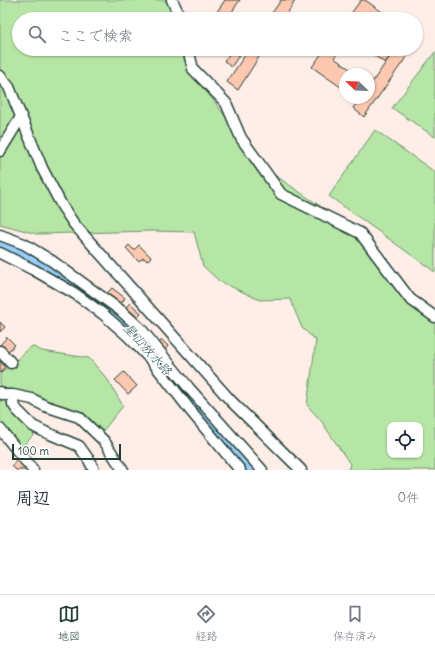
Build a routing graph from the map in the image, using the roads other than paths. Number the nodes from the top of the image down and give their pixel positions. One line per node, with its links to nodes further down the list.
1 (172, 0): 2 (street)
2 (178, 12)
3 (190, 56): 9 (street)
4 (0, 76): 5 (street)
5 (21, 117): 6 (street); 20 (street)
6 (0, 151)
7 (0, 235): 19 (street)
8 (0, 253): 18 (street)
9 (435, 317)
10 (0, 351): 11 (street)
11 (11, 363)
12 (0, 392): 13 (street)
13 (13, 395): 16 (street); 17 (street)
14 (0, 429): 15 (street)
15 (33, 470)
16 (94, 470)
17 (123, 470)
18 (240, 470)
19 (262, 470)
20 (301, 470)

